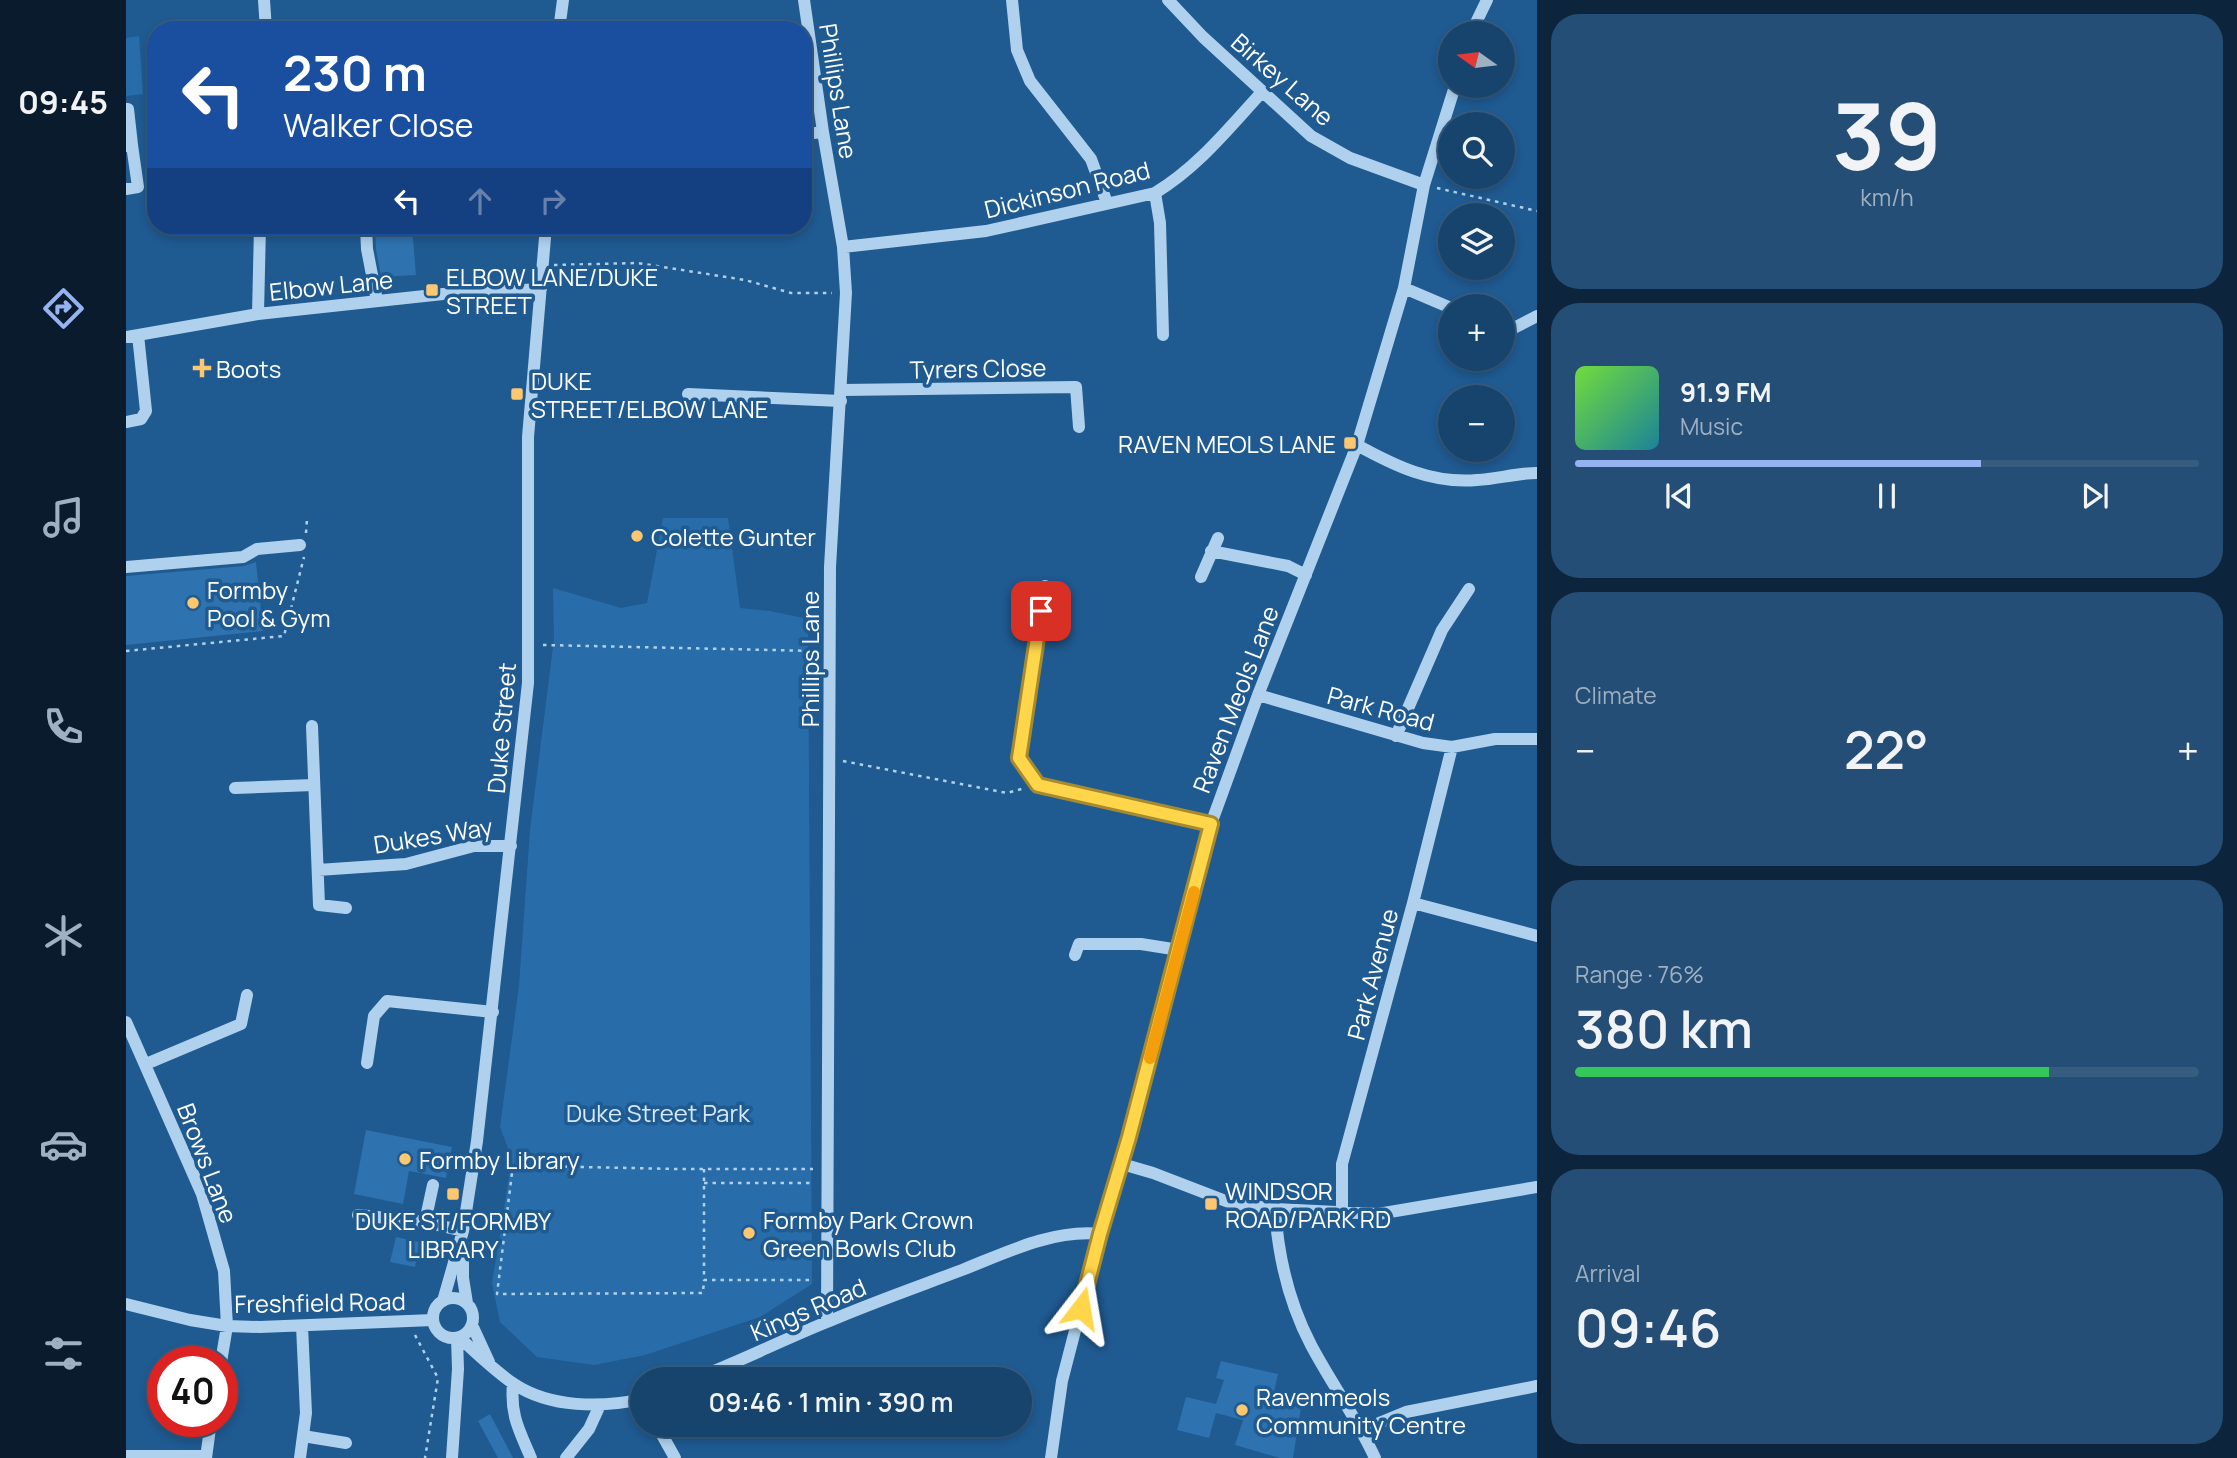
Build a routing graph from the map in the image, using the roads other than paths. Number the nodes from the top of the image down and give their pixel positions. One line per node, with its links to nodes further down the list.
1 (264, 0): 7 (street)
2 (562, 0): 8 (street)
3 (804, 0): 9 (street, Phillips Lane)
4 (1012, 0): 21 (street)
5 (1168, 0): 12 (street, Birkey Lane)
6 (1487, 0): 10 (street)
7 (265, 21)
8 (560, 21)
9 (807, 21)
10 (1477, 21)
11 (812, 56): 15 (street, Phillips Lane)
12 (1262, 92): 18 (street, Birkey Lane); 20 (street, Dickinson Road)
13 (1451, 98): 18 (street, Raven Meols Lane)
14 (126, 109): 17 (street)
15 (823, 132): 16 (street); 25 (street, Phillips Lane)
16 (812, 133)
17 (129, 146): 19 (street)
18 (1424, 186): 26 (street, Raven Meols Lane)
19 (126, 189)
20 (1155, 193): 21 (street, Dickinson Road); 33 (street)
21 (1107, 203): 25 (street, Dickinson Road)
22 (260, 235): 30 (street)
23 (366, 235): 28 (street)
24 (546, 235): 27 (street, Duke Street)
25 (843, 247): 36 (street, Phillips Lane)
26 (1404, 288): 29 (street); 39 (street, Raven Meols Lane)
27 (541, 289): 28 (street, Elbow Lane); 57 (street, Duke Street)
28 (377, 301): 30 (street, Elbow Lane)
29 (1438, 302)
30 (258, 314): 34 (street, Elbow Lane)
31 (1537, 316): 32 (street)
32 (1515, 327)
33 (1163, 335)
34 (132, 336): 37 (street)
35 (688, 394): 36 (street)
36 (841, 395): 38 (street, Tyrers Close); 82 (street, Phillips Lane)
37 (126, 422)
38 (1079, 427)
39 (1357, 445): 40 (street); 45 (street, Raven Meols Lane)
40 (1537, 473)
41 (1218, 538): 43 (street)
42 (303, 547): 44 (street)
43 (1212, 551): 45 (street); 46 (street)
44 (126, 567)
45 (1306, 575): 49 (street, Raven Meols Lane)
46 (1201, 577)
47 (1045, 586): 56 (street)
48 (1469, 589): 51 (street)
49 (1258, 695): 51 (street, Park Road); 56 (street, Raven Meols Lane)
50 (312, 726): 54 (street)
51 (1396, 736): 53 (street, Park Road)
52 (1537, 739): 53 (street, Park Road)
53 (1452, 747): 59 (street, Park Avenue)
54 (313, 785): 55 (street); 58 (street)
55 (235, 788)
56 (1211, 824): 62 (street, Raven Meols Lane)
57 (511, 846): 58 (street, Dukes Way); 65 (street, Duke Street)
58 (318, 870): 60 (street)
59 (1413, 903): 61 (street); 73 (street, Park Avenue)
60 (346, 908)
61 (1537, 936)
62 (1179, 950): 63 (street); 69 (street, Raven Meols Lane)
63 (1075, 955)
64 (247, 995): 67 (street)
65 (493, 1012): 68 (street); 76 (street, Duke Street)
66 (126, 1022): 67 (street, Brows Lane)
67 (146, 1063): 84 (street, Brows Lane)
68 (367, 1063)
69 (1122, 1164): 72 (street); 77 (street, Raven Meols Lane)
70 (433, 1185): 75 (street)
71 (1537, 1187): 73 (street)
72 (1275, 1209): 73 (street); 94 (street)
73 (1342, 1212)
74 (358, 1215): 75 (street)
75 (425, 1222): 76 (street)
76 (463, 1231): 78 (street, Duke Street); 79 (street, Duke Street)
77 (1100, 1234): 82 (street, Kings Road); 106 (street, Raven Meols Lane)
78 (443, 1301): 79 (street); 81 (street)
79 (467, 1303): 83 (street)
80 (126, 1304): 84 (street, Freshfield Road)
81 (433, 1320): 85 (street, Freshfield Road); 86 (street)
82 (827, 1322): 89 (street, Kings Road)
83 (472, 1325): 86 (street); 88 (street)
84 (227, 1326): 85 (street, Freshfield Road); 87 (street, Brows Lane)
85 (302, 1326): 95 (street)
86 (458, 1338): 88 (street); 102 (street)
87 (224, 1346)
88 (489, 1363): 90 (street)
89 (726, 1367)
90 (513, 1383): 93 (street); 103 (street)
91 (1537, 1386): 94 (street)
92 (630, 1401): 93 (street)
93 (600, 1405): 104 (street)
94 (1362, 1430): 107 (street)
95 (303, 1436): 98 (street); 101 (street)
96 (209, 1437): 100 (street)
97 (663, 1437): 105 (street)
98 (346, 1443)
99 (126, 1456): 100 (street)
100 (206, 1457)
101 (300, 1458)
102 (452, 1458)
103 (531, 1458)
104 (566, 1458)
105 (675, 1458)
106 (1051, 1458)
107 (1375, 1458)

